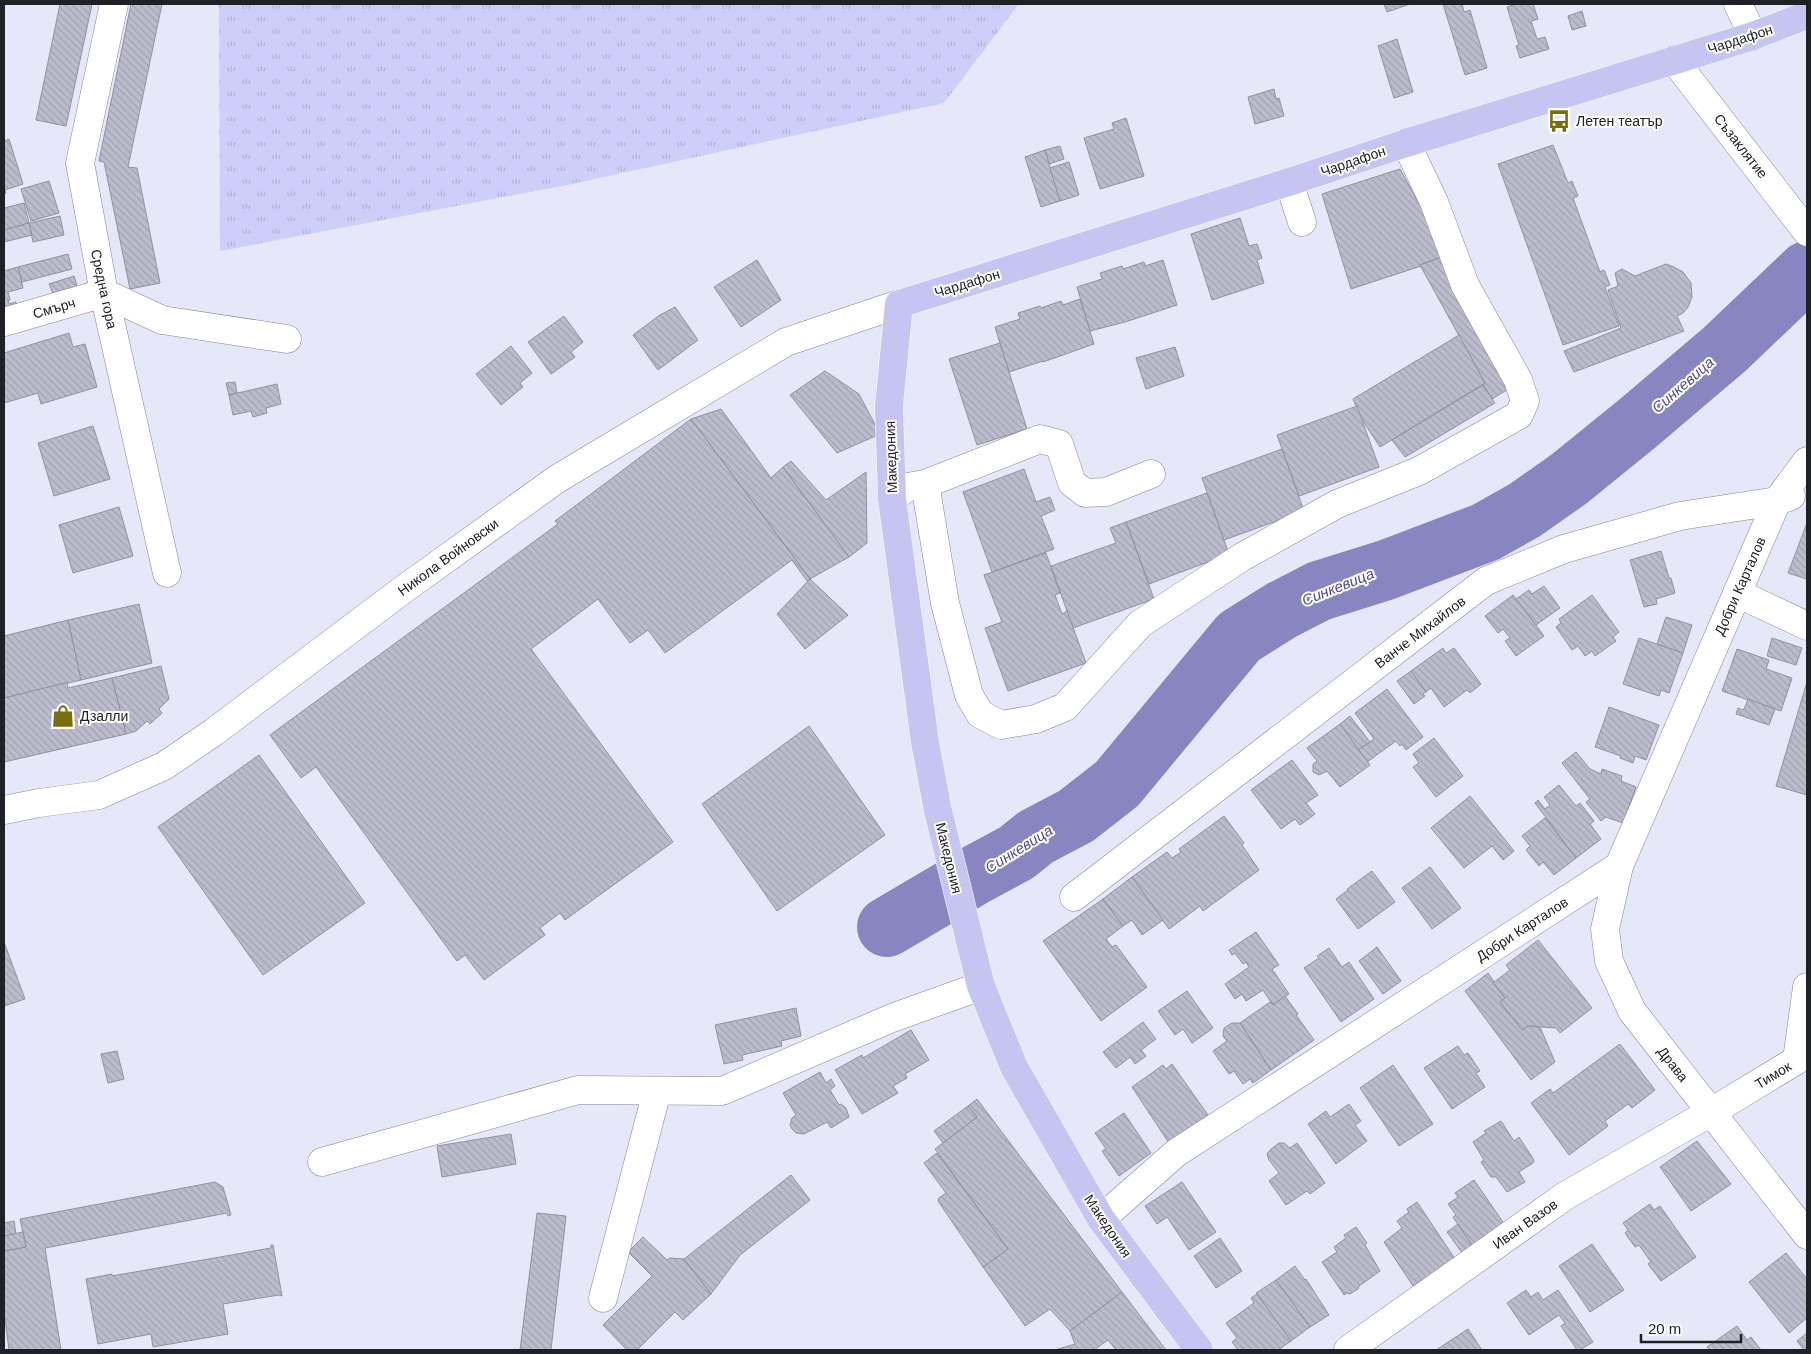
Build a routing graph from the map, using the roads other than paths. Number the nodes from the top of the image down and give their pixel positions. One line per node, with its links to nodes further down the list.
1 (114, 4): 10 (street, Средна гора)
2 (1738, 4): 4 (street)
3 (1807, 15): 4 (main road, Чардафон)
4 (1753, 36): 5 (main road, Чардафон)
5 (1674, 60): 6 (main road, Чардафон); 9 (street, Съзаклятие)
6 (1406, 143): 7 (main road, Чардафон); 16 (street)
7 (1289, 182): 8 (street); 11 (main road, Чардафон)
8 (1302, 222)
9 (1807, 232)
10 (104, 293): 12 (street, Смърч); 13 (street); 20 (street, Средна гора)
11 (899, 304): 18 (main road, Македония); 23 (street, Никола Войновски)
12 (4, 322)
13 (287, 339)
14 (1807, 461): 19 (street)
15 (1151, 474): 16 (street)
16 (925, 484): 18 (street)
17 (1807, 492): 19 (street, Ванче Михайлов)
18 (892, 500): 26 (main road, Македония)
19 (1777, 501): 21 (street, Добри Карталов); 25 (street, Ванче Михайлов)
20 (167, 573)
21 (1737, 593): 22 (street); 24 (street, Добри Карталов)
22 (1807, 626)
23 (4, 810)
24 (1619, 866): 30 (street, Драва); 32 (street, Добри Карталов)
25 (1074, 897)
26 (981, 986): 29 (street); 32 (main road, Македония)
27 (1807, 987): 28 (street, Тимок)
28 (1802, 1061): 30 (street, Тимок)
29 (657, 1091): 31 (street); 34 (street)
30 (1711, 1112): 33 (street, Драва); 36 (street, Иван Вазов)
31 (322, 1162)
32 (1101, 1219): 35 (main road, Македония)
33 (1807, 1236)
34 (603, 1298)
35 (1199, 1350)
36 (1348, 1350)

